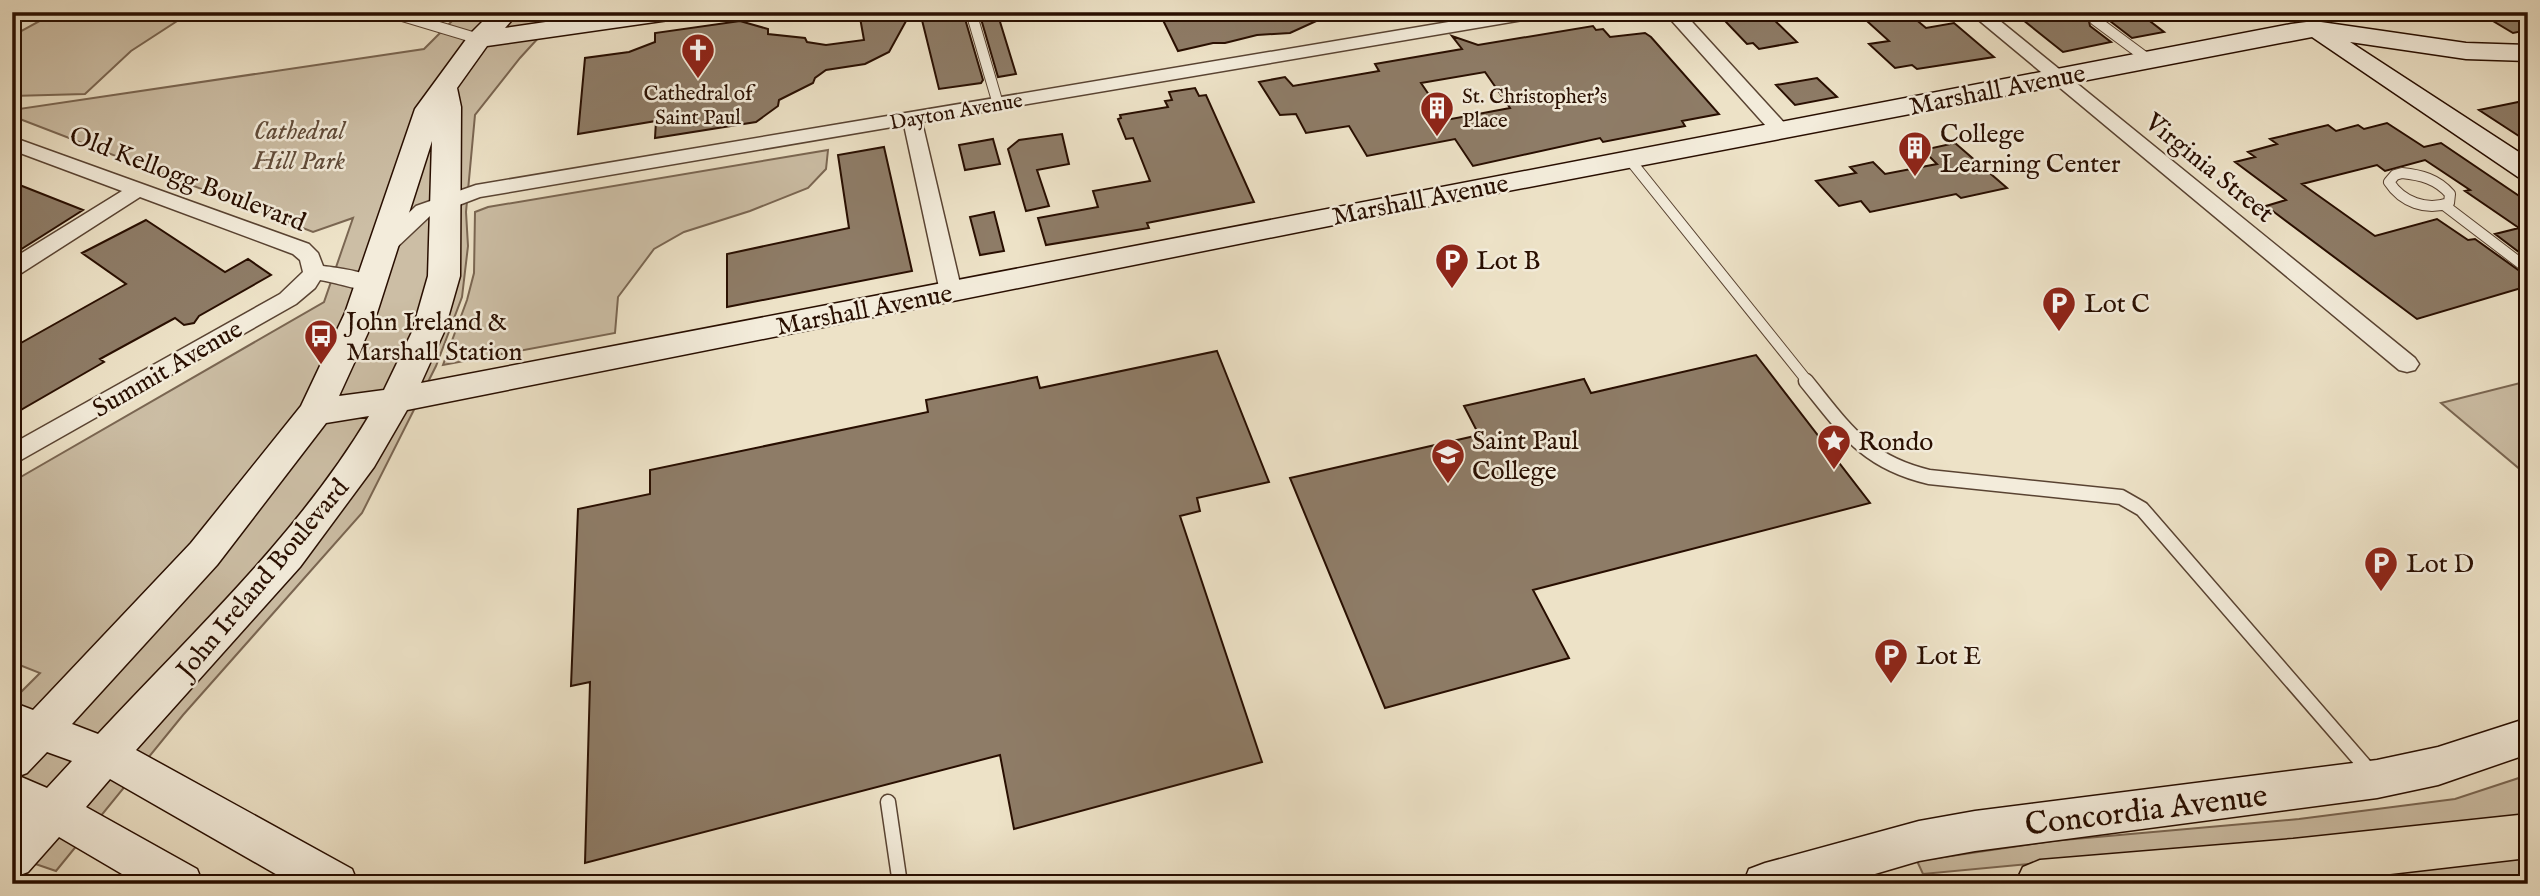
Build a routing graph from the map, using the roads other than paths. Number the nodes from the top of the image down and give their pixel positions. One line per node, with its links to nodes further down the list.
1 (389, 12): 11 (lane)
2 (507, 12): 11 (street)
3 (669, 12): 11 (street)
4 (971, 12): 18 (lane)
5 (1541, 12): 18 (street, Dayton Avenue)
6 (1673, 12): 20 (street)
7 (1978, 12): 15 (street, Virginia Street)
8 (2288, 12): 10 (street)
9 (2100, 13): 14 (lane)
10 (2314, 29): 12 (street, Marshall Avenue); 14 (street, Marshall Avenue); 17 (street)
11 (479, 39): 16 (street)
12 (2422, 45): 13 (street, Marshall Avenue); 17 (street)
13 (2528, 53)
14 (2149, 60): 15 (street, Marshall Avenue)
15 (2058, 78): 20 (street, Marshall Avenue); 33 (street, Virginia Street)
16 (445, 90): 25 (street, John Ireland Boulevard); 27 (street)
17 (2414, 94): 23 (street)
18 (998, 104): 19 (street, Dayton Avenue)
19 (912, 119): 25 (street, Dayton Avenue); 32 (street)
20 (1781, 131): 22 (street, Marshall Avenue)
21 (12, 143): 24 (street, Old Kellogg Boulevard)
22 (1630, 160): 32 (street, Marshall Avenue); 41 (lane)
23 (2528, 172)
24 (139, 189): 28 (street); 30 (street, Old Kellogg Boulevard)
25 (447, 201): 27 (street, Dayton Avenue); 34 (street, John Ireland Boulevard)
26 (2444, 205): 26 (lane); 29 (lane)
27 (386, 245): 31 (street)
28 (12, 269)
29 (2528, 269)
30 (314, 272): 31 (street, Old Kellogg Boulevard); 36 (street, Summit Avenue)
31 (372, 285): 35 (street)
32 (951, 292): 34 (street, Marshall Avenue)
33 (2407, 364)
34 (396, 400): 35 (street, Marshall Avenue); 39 (street, John Ireland Boulevard)
35 (315, 412): 37 (street)
36 (12, 456)
37 (27, 725): 39 (street); 40 (street)
38 (2528, 736): 41 (street, Concordia Avenue)
39 (107, 756): 44 (street, John Ireland Boulevard); 48 (street)
40 (12, 760)
41 (2377, 779): 50 (street, Concordia Avenue)
42 (12, 793): 44 (street)
43 (888, 802): 49 (lane)
44 (55, 812): 46 (street, John Ireland Boulevard); 47 (street)
45 (2528, 836): 51 (highway)
46 (12, 858)
47 (181, 884)
48 (336, 884)
49 (900, 884)
50 (1765, 884)
51 (2040, 884)

